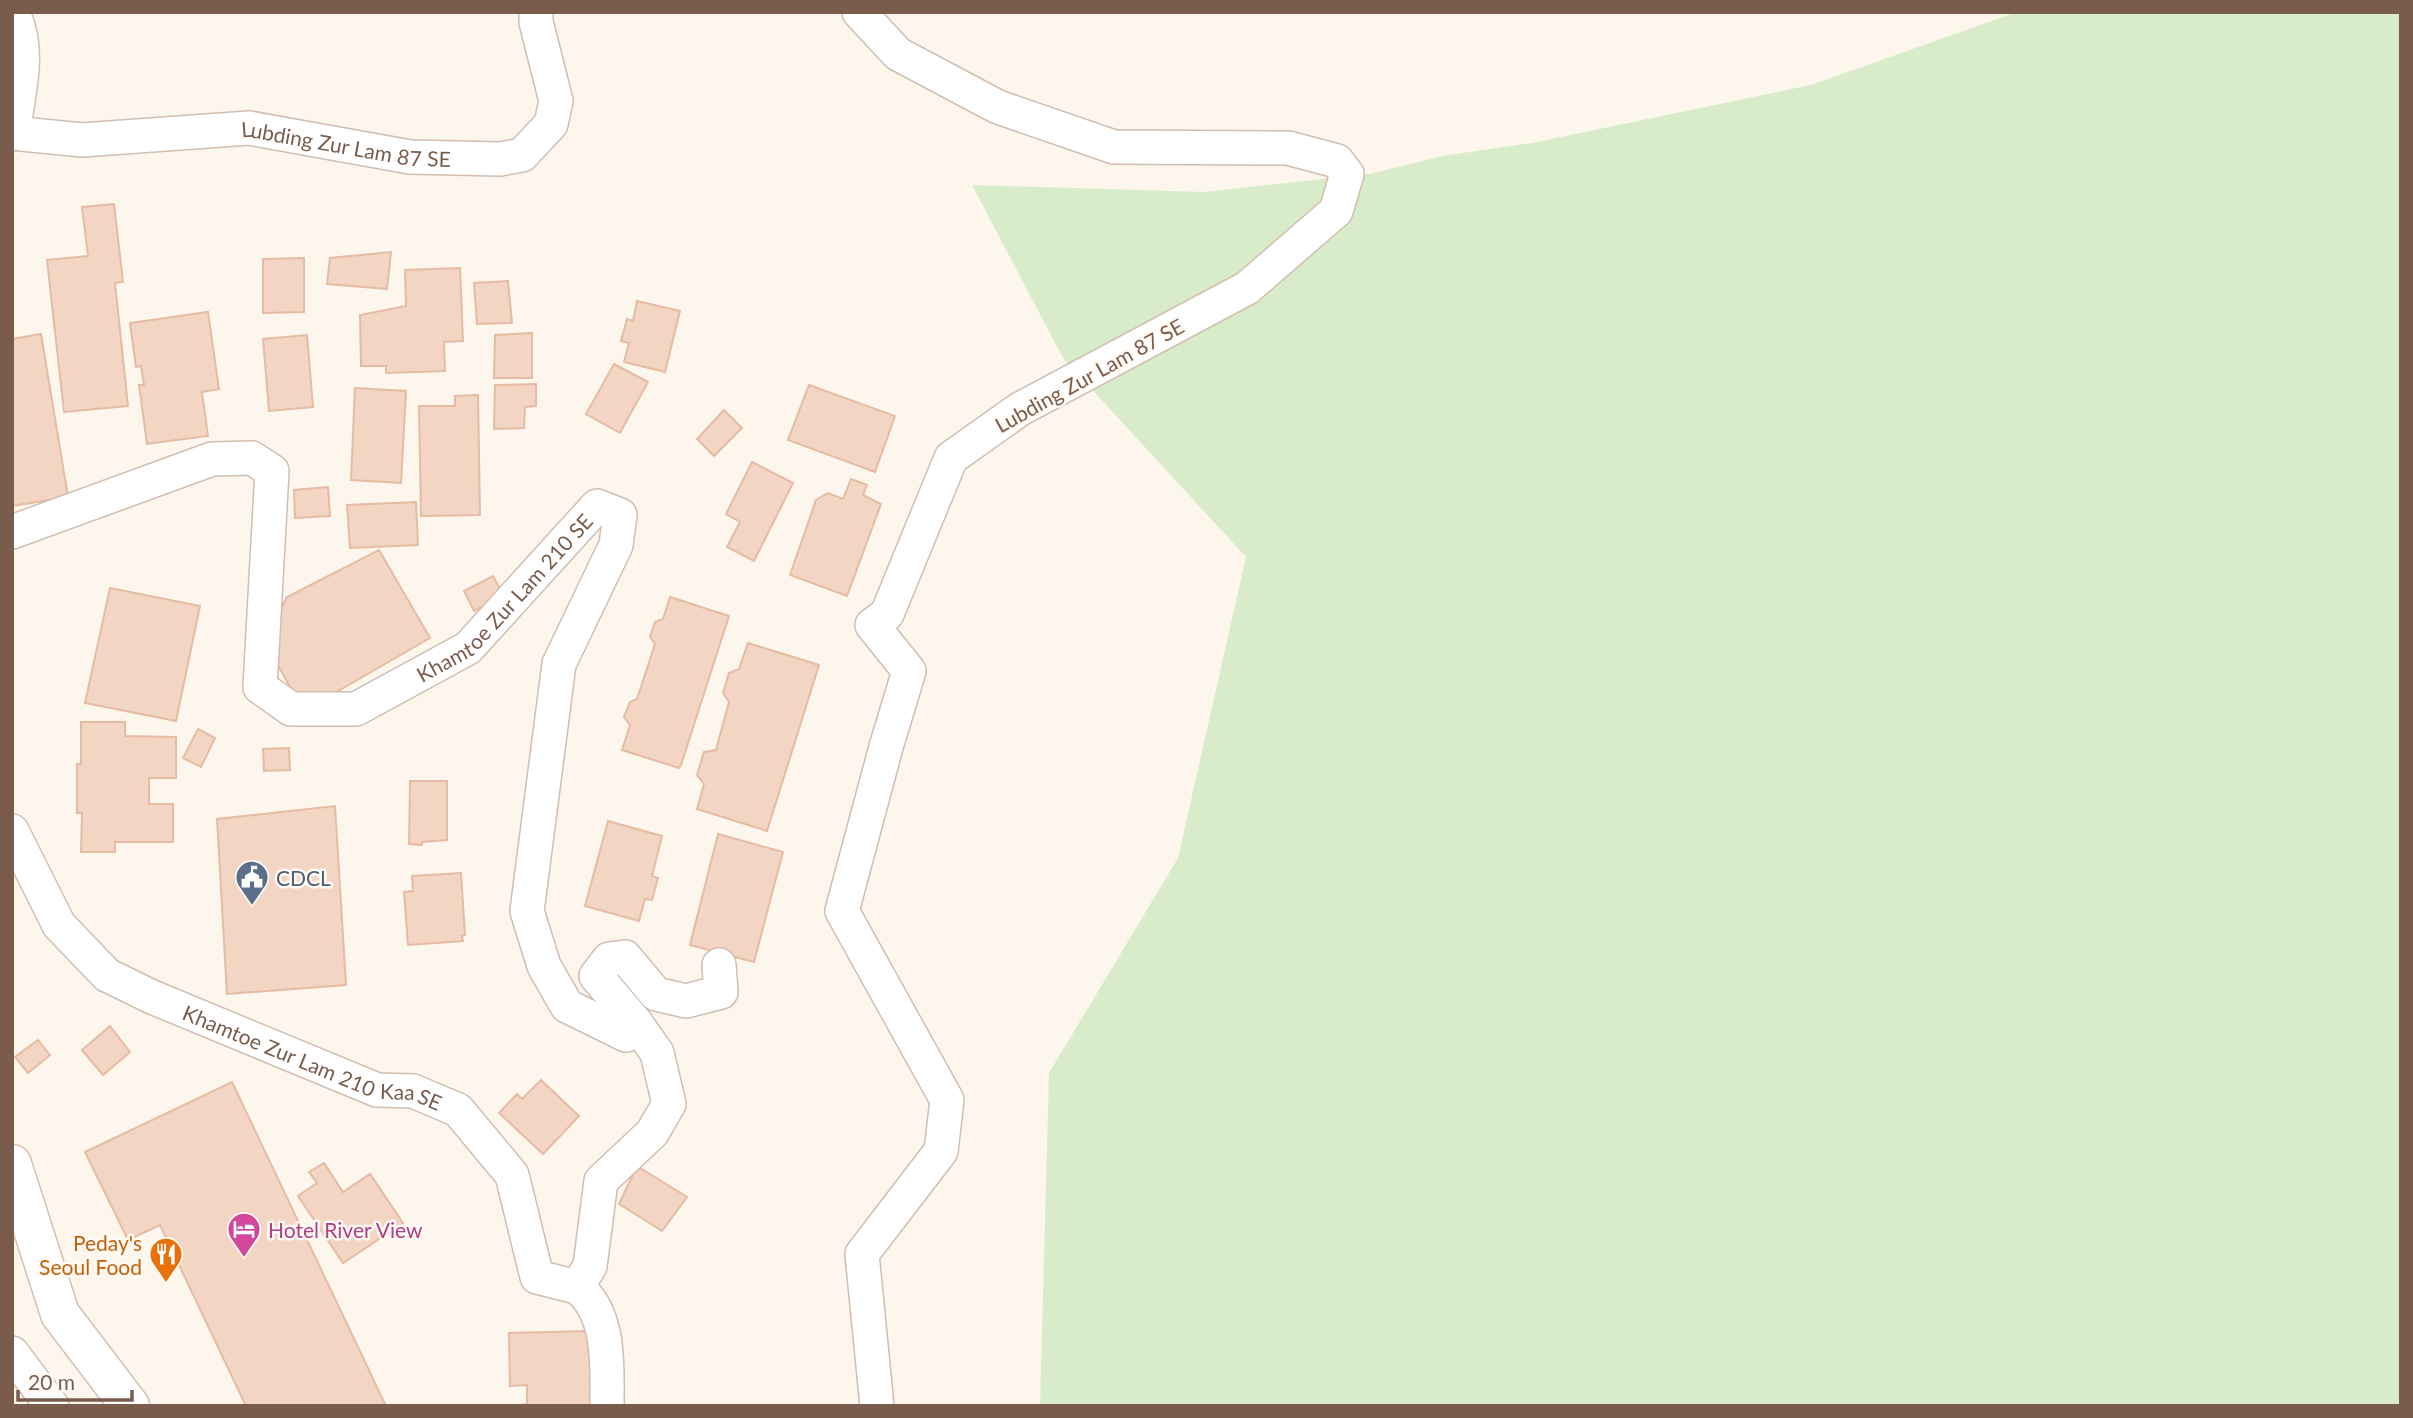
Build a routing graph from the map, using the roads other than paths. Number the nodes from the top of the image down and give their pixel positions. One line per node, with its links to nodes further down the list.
1 (536, 12): 5 (street, Lubding Zur Lam 87 SE)
2 (859, 12): 16 (street, Lubding Zur Lam 87 SE)
3 (12, 18): 4 (main road)
4 (12, 123)
5 (12, 134)
6 (12, 532): 9 (street, Khamtoe Zur Lam 210 SE)
7 (12, 831): 11 (street, Khamtoe Zur Lam 210 Kaa SE)
8 (719, 965): 9 (street)
9 (636, 1023): 11 (street)
10 (12, 1164): 14 (main road)
11 (577, 1287): 15 (street)
12 (12, 1353): 13 (street)
13 (52, 1406)
14 (130, 1406)
15 (607, 1406)
16 (877, 1406)

